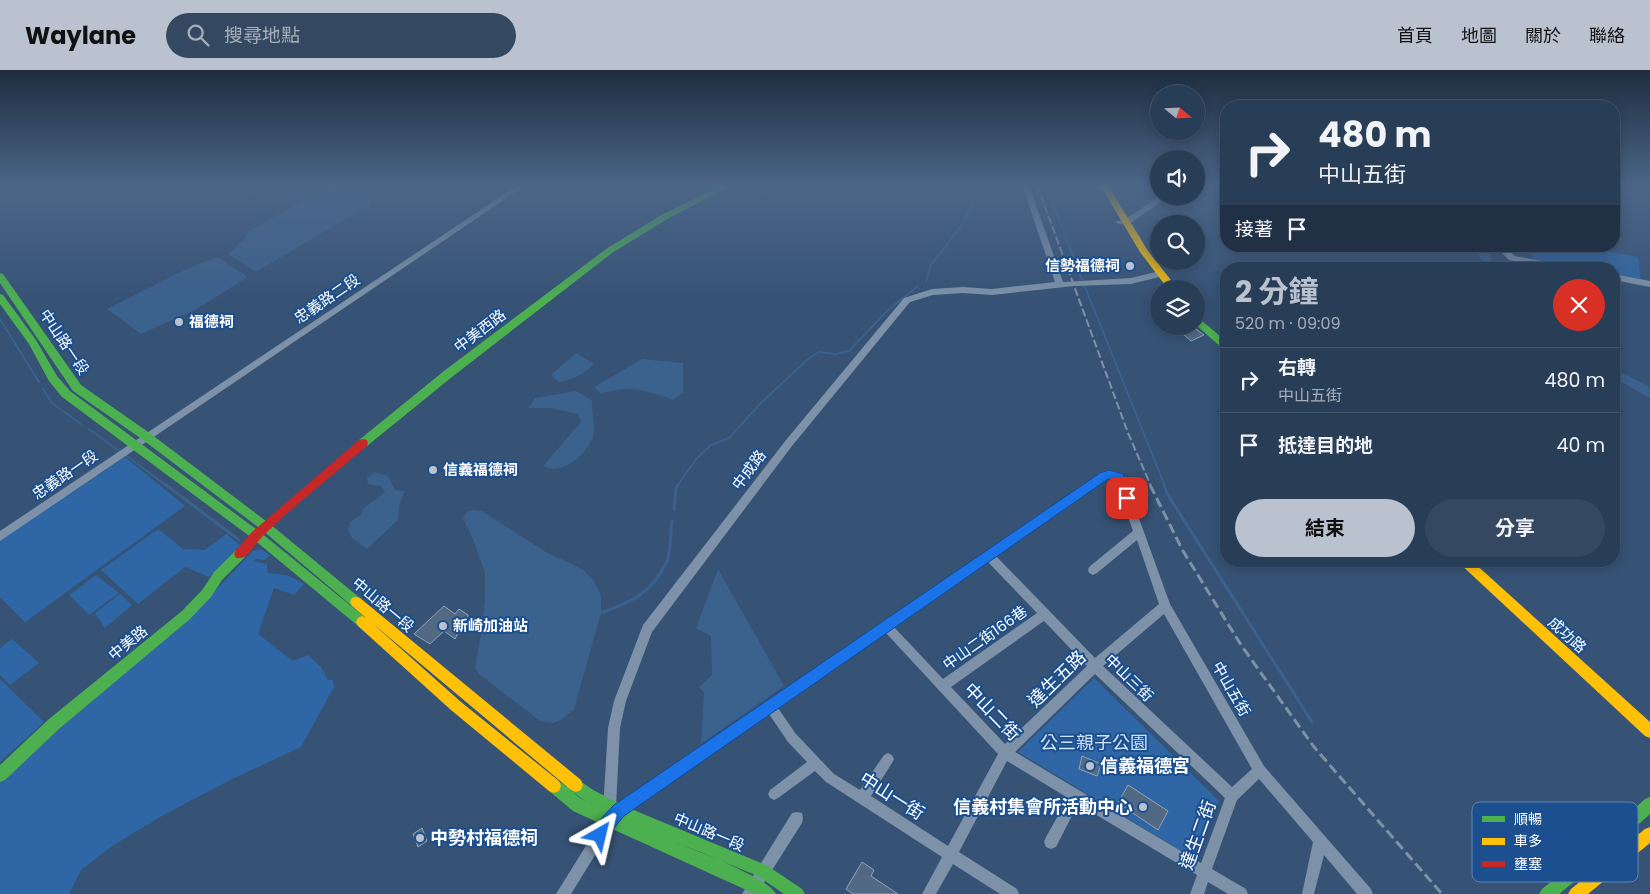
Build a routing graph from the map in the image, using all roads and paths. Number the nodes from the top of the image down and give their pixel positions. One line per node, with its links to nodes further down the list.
1 (464, 223): 19 (street, 忠義路二段)
2 (654, 223): 21 (street, 中美西路)
3 (1039, 223): 13 (street)
4 (1123, 223): 7 (street)
5 (1506, 252): 6 (street)
6 (1533, 262)
7 (1156, 274): 10 (street); 11 (street); 13 (street, 中成路)
8 (0, 276): 19 (street, 中山路一段)
9 (1620, 278): 12 (street)
10 (1159, 280)
11 (1162, 280)
12 (1650, 284)
13 (1060, 285): 51 (street, 中成路)
14 (0, 297): 20 (street, 中山路一段)
15 (1205, 318): 17 (street)
16 (1205, 327): 18 (street)
17 (1220, 332)
18 (1220, 341)
19 (147, 437): 20 (street, 忠義路一段); 21 (street, 中山路一段)
20 (136, 445): 23 (street, 中山路一段); 24 (street, 忠義路一段)
21 (266, 527): 23 (street, 中美路); 29 (street, 中山路一段)
22 (1139, 532): 25 (street, 中山五街); 28 (street); 30 (street, 中山五街)
23 (256, 535): 29 (street, 中山路一段); 45 (street, 中美路)
24 (0, 537)
25 (989, 556): 31 (street, 中山三街); 32 (street)
26 (1470, 567): 33 (street, 成功路)
27 (1482, 567): 33 (street, 成功路)
28 (1093, 570)
29 (343, 598): 34 (street, 中山路一段); 35 (street, 中山路一段)
30 (1165, 606): 36 (street, 達生五路); 44 (street, 中山五街)
31 (1045, 614): 36 (street, 中山三街); 37 (street, 中山二街166巷)
32 (887, 627): 37 (street, 中山二街); 38 (street)
33 (1543, 628): 39 (street, 成功路); 40 (street, 成功路)
34 (413, 650): 35 (street); 51 (street, 中山路一段)
35 (402, 659): 54 (street, 中山路一段)
36 (1095, 666): 41 (street, 達生五路); 48 (street, 中山三街)
37 (943, 686): 41 (street, 中山二街)
38 (771, 707): 43 (street, 中山一街); 51 (street)
39 (1650, 718)
40 (1650, 731)
41 (1006, 753): 47 (street, 中山二街); 59 (street, 達生五路)
42 (888, 759): 49 (street)
43 (816, 763): 46 (street); 49 (street, 中山一街)
44 (1260, 770): 48 (street, 達生二街); 57 (street, 中山五街)
45 (0, 775)
46 (774, 794)
47 (1076, 795): 56 (street); 61 (street, 中山二街)
48 (1232, 796): 61 (street, 達生二街)
49 (862, 798): 59 (street, 中山一街)
50 (1650, 804): 52 (street)
51 (614, 808): 54 (street); 60 (street, 中山路一段)
52 (1638, 815)
53 (797, 818): 60 (street)
54 (608, 821): 64 (street, 中山路一段); 66 (street)
55 (1650, 834): 58 (street)
56 (1051, 842)
57 (1320, 842): 65 (street); 73 (street, 中山五街)
58 (1638, 844)
59 (950, 853): 69 (street, 達生五路); 70 (street, 中山一街)
60 (763, 871): 64 (street); 68 (street, 中山路一段)
61 (1205, 872): 71 (street, 達生二街); 72 (street, 中山二街)
62 (1562, 882): 74 (street)
63 (1591, 882): 75 (street)
64 (752, 889): 67 (street, 中山路一段)
65 (1308, 892)
66 (563, 894)
67 (768, 894)
68 (797, 894)
69 (928, 894)
70 (1012, 894)
71 (1197, 894)
72 (1241, 894)
73 (1366, 894)
74 (1547, 894)
75 (1576, 894)

